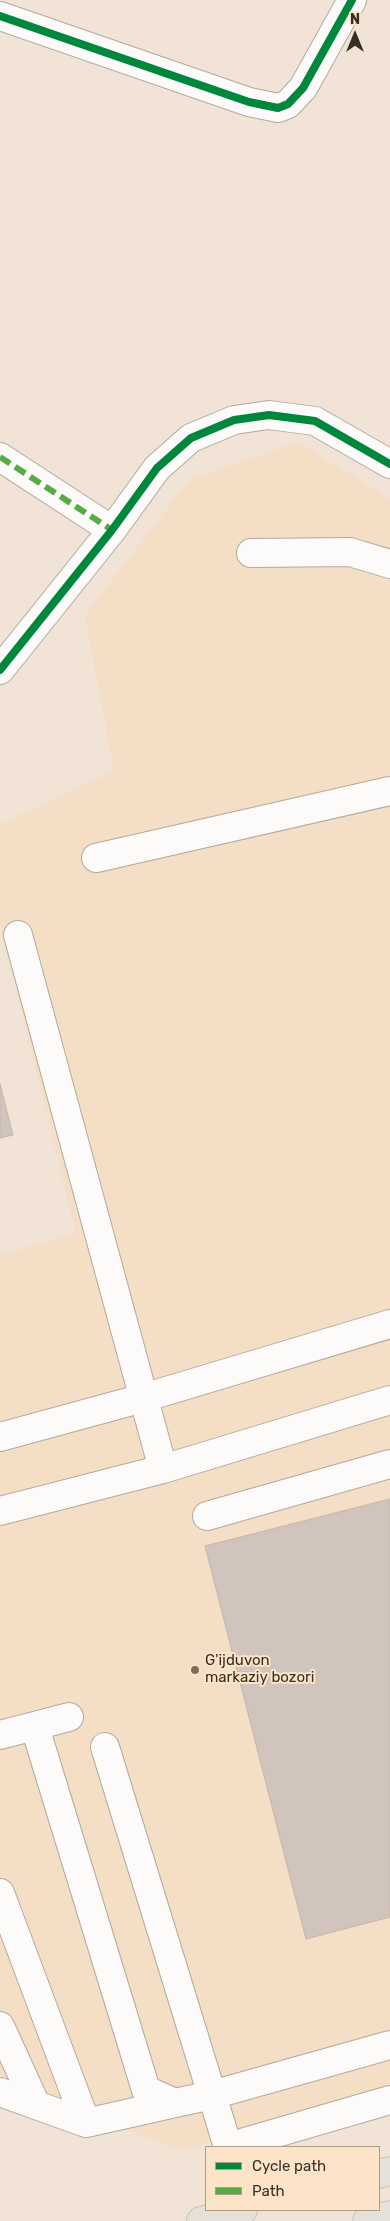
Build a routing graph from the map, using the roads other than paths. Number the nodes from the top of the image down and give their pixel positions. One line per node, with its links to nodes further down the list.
1 (352, 0): 2 (street)
2 (0, 16)
3 (0, 457): 5 (street)
4 (390, 464): 5 (street)
5 (112, 530): 8 (street)
6 (251, 553): 7 (street)
7 (390, 564)
8 (0, 670)
9 (387, 785): 10 (street)
10 (96, 858)
11 (18, 935): 13 (street)
12 (390, 1324): 13 (street)
13 (143, 1398): 15 (street); 17 (street)
14 (390, 1400): 17 (street)
15 (0, 1437)
16 (390, 1464): 19 (street)
17 (163, 1469): 18 (street)
18 (0, 1511)
19 (206, 1516)
20 (69, 1717): 21 (street)
21 (35, 1727): 22 (street); 30 (street)
22 (0, 1735)
23 (104, 1747): 28 (street)
24 (0, 1892): 32 (street)
25 (0, 2026): 31 (street)
26 (390, 2045): 28 (street)
27 (0, 2092): 31 (street)
28 (212, 2095): 30 (street); 33 (street)
29 (390, 2100): 34 (street)
30 (175, 2103): 32 (street)
31 (36, 2105): 32 (street)
32 (86, 2123)
33 (228, 2146)
34 (231, 2146)
35 (239, 2211): 37 (main road)
36 (390, 2215): 38 (main road)
37 (201, 2221)
38 (367, 2221)

